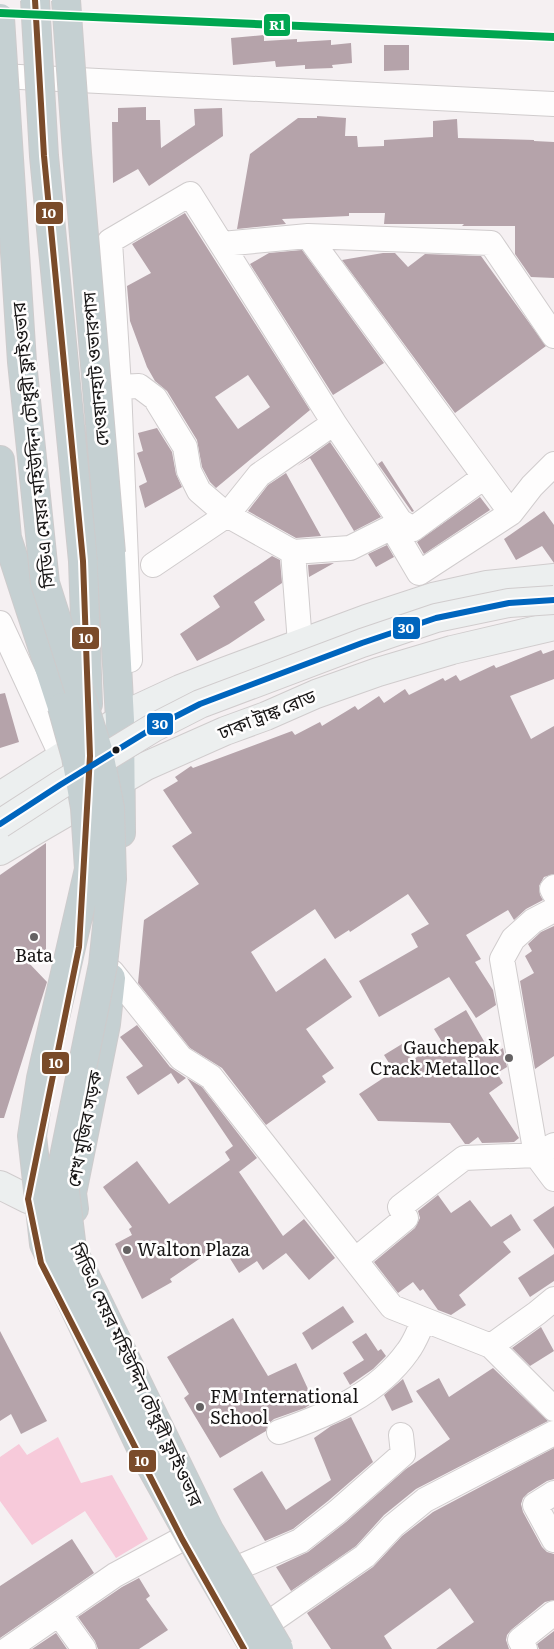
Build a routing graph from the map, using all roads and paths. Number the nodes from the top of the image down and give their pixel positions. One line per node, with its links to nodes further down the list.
1 (35, 0): 25 (highway, দেওয়ানহাট ওভারপাস, bridge)
2 (66, 0): 24 (highway, দেওয়ানহাট ওভারপাস, bridge)
3 (0, 18): 60 (highway, সিডিএ মেয়র মহিউদ্দিন চৌধুরী ফ্লাইওভার, bridge)
4 (0, 76): 5 (street)
5 (554, 104)
6 (308, 236): 7 (street); 8 (street); 13 (street)
7 (222, 244): 9 (street); 10 (street)
8 (554, 336)
9 (119, 387): 15 (street); 24 (street)
10 (334, 423): 15 (street); 16 (street)
11 (0, 460): 59 (highway, bridge)
12 (554, 464): 14 (street)
13 (484, 477): 14 (street); 16 (street)
14 (511, 513): 16 (street)
15 (227, 515): 17 (street); 18 (street)
16 (396, 524): 17 (street)
17 (293, 552): 23 (street)
18 (153, 565)
19 (554, 578): 23 (main road)
20 (554, 600): 30 (main road, ঢাকা ট্রাঙ্ক রোড, bridge)
21 (0, 623): 26 (street)
22 (554, 626): 27 (main road, ঢাকা ট্রাঙ্ক রোড)
23 (300, 644): 24 (main road)
24 (120, 722): 25 (main road); 27 (highway, শেখ মুজিব সড়ক)
25 (89, 748): 26 (main road); 29 (highway)
26 (62, 757): 28 (main road)
27 (122, 780): 29 (main road, ঢাকা ট্রাঙ্ক রোড); 35 (highway, শেখ মুজিব সড়ক)
28 (0, 796)
29 (88, 799): 31 (main road, ঢাকা ট্রাঙ্ক রোড); 39 (highway)
30 (0, 824)
31 (0, 851)
32 (554, 887): 33 (street)
33 (554, 893)
34 (554, 910): 36 (street)
35 (112, 972): 40 (highway, শেখ মুজিব সড়ক); 41 (street)
36 (545, 1150): 37 (street); 41 (street)
37 (554, 1179)
38 (0, 1185): 39 (main road)
39 (30, 1210): 40 (highway); 50 (highway)
40 (75, 1217): 52 (highway, শেখ মুজিব সড়ক)
41 (355, 1260): 43 (street)
42 (554, 1299): 44 (street)
43 (424, 1320): 44 (street); 46 (street)
44 (491, 1346): 45 (street)
45 (554, 1408)
46 (278, 1432)
47 (554, 1433): 55 (street)
48 (401, 1435): 52 (street)
49 (554, 1494): 51 (street)
50 (182, 1539): 54 (street); 58 (highway)
51 (554, 1540)
52 (242, 1566): 55 (highway, শেখ মুজিব সড়ক)
53 (554, 1613): 62 (street)
54 (59, 1614): 56 (street); 57 (street)
55 (270, 1622): 61 (highway, শেখ মুজিব সড়ক)
56 (8, 1649)
57 (84, 1649)
58 (244, 1649)
59 (255, 1649)
60 (279, 1649)
61 (287, 1649)
62 (525, 1649)

